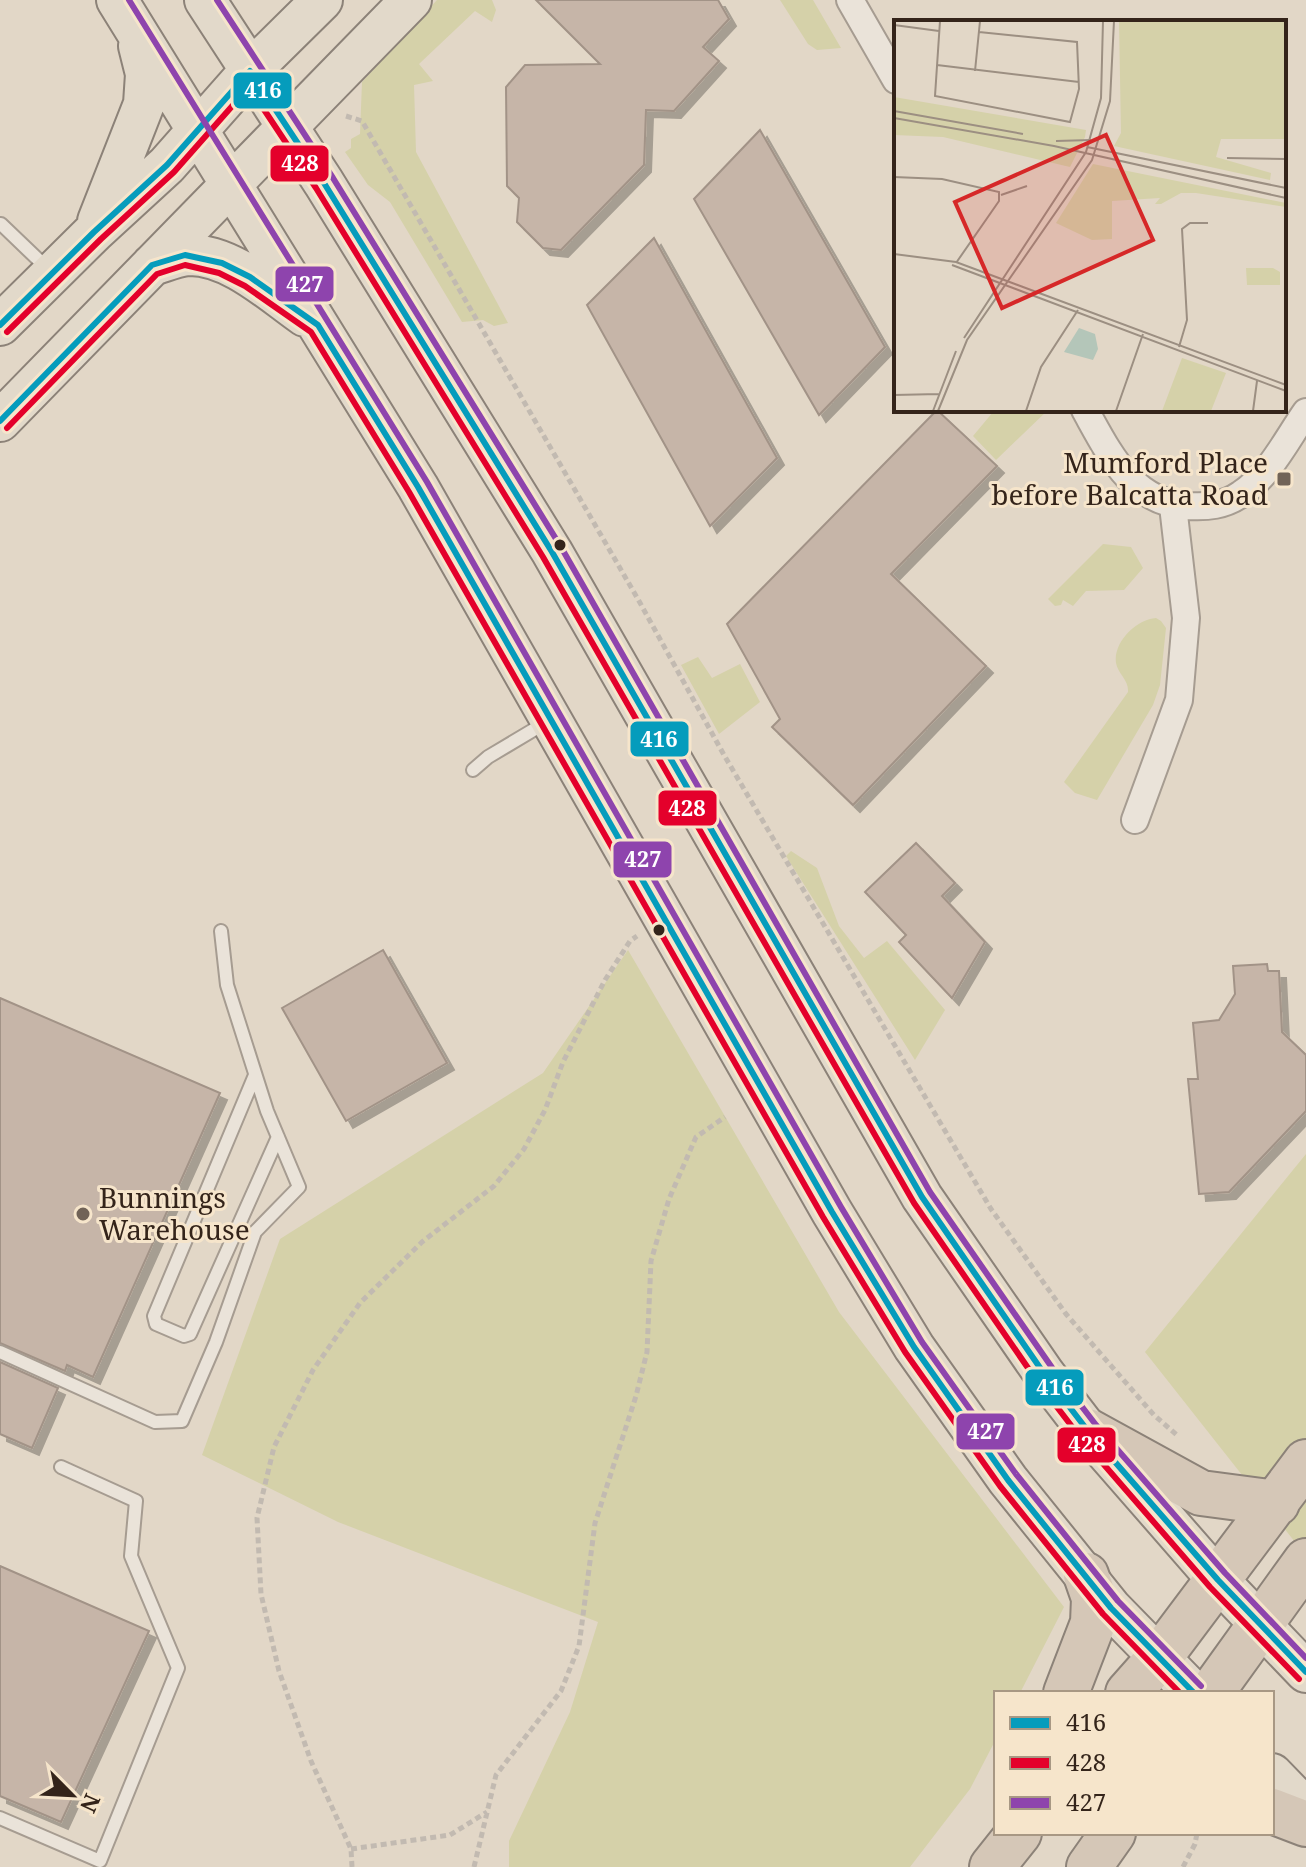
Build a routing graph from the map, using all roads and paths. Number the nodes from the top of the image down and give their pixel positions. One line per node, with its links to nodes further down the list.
1 (205, 0): 6 (main road)
2 (322, 0): 6 (main road)
3 (411, 0): 9 (main road)
4 (850, 0): 7 (street)
5 (127, 16): 10 (main road); 13 (main road)
6 (250, 71): 9 (main road); 10 (main road)
7 (894, 77)
8 (338, 116): 32 (path)
9 (286, 126): 11 (main road); 31 (main road)
10 (198, 131): 11 (main road); 13 (main road)
11 (231, 184): 14 (main road); 17 (main road)
12 (1, 224): 15 (lane)
13 (94, 232): 15 (main road)
14 (152, 265): 17 (main road); 20 (main road)
15 (52, 273): 16 (main road)
16 (0, 325)
17 (318, 325): 22 (main road)
18 (1086, 412): 21 (street)
19 (1306, 412): 21 (street)
20 (0, 421)
21 (1173, 506): 24 (street)
22 (551, 720): 23 (lane); 37 (main road)
23 (473, 770)
24 (1135, 820)
25 (221, 931): 27 (lane)
26 (630, 941): 56 (path)
27 (255, 1075): 29 (lane); 29 (lane)
28 (725, 1117): 48 (path)
29 (278, 1137): 30 (lane)
30 (0, 1352)
31 (1088, 1431): 35 (highway); 38 (main road)
32 (1187, 1443)
33 (1306, 1462): 35 (highway)
34 (61, 1467): 50 (lane)
35 (1277, 1503): 38 (highway)
36 (1306, 1561): 39 (highway)
37 (1086, 1575): 40 (main road); 42 (highway)
38 (1218, 1580): 39 (main road); 40 (highway)
39 (1260, 1625): 41 (main road); 45 (highway)
40 (1159, 1658): 43 (highway); 44 (main road)
41 (1306, 1672)
42 (1067, 1691)
43 (1130, 1691)
44 (1192, 1691)
45 (1212, 1691)
46 (1274, 1776): 47 (main road)
47 (1306, 1809)
48 (488, 1811): 56 (path); 58 (path)
49 (1274, 1812): 51 (highway)
50 (0, 1818)
51 (1306, 1824)
52 (1006, 1835): 59 (highway)
53 (1017, 1835): 59 (highway)
54 (1112, 1835): 60 (highway)
55 (1197, 1835): 61 (path)
56 (351, 1849): 57 (path)
57 (352, 1867)
58 (474, 1867)
59 (992, 1867)
60 (1089, 1867)
61 (1183, 1867)

